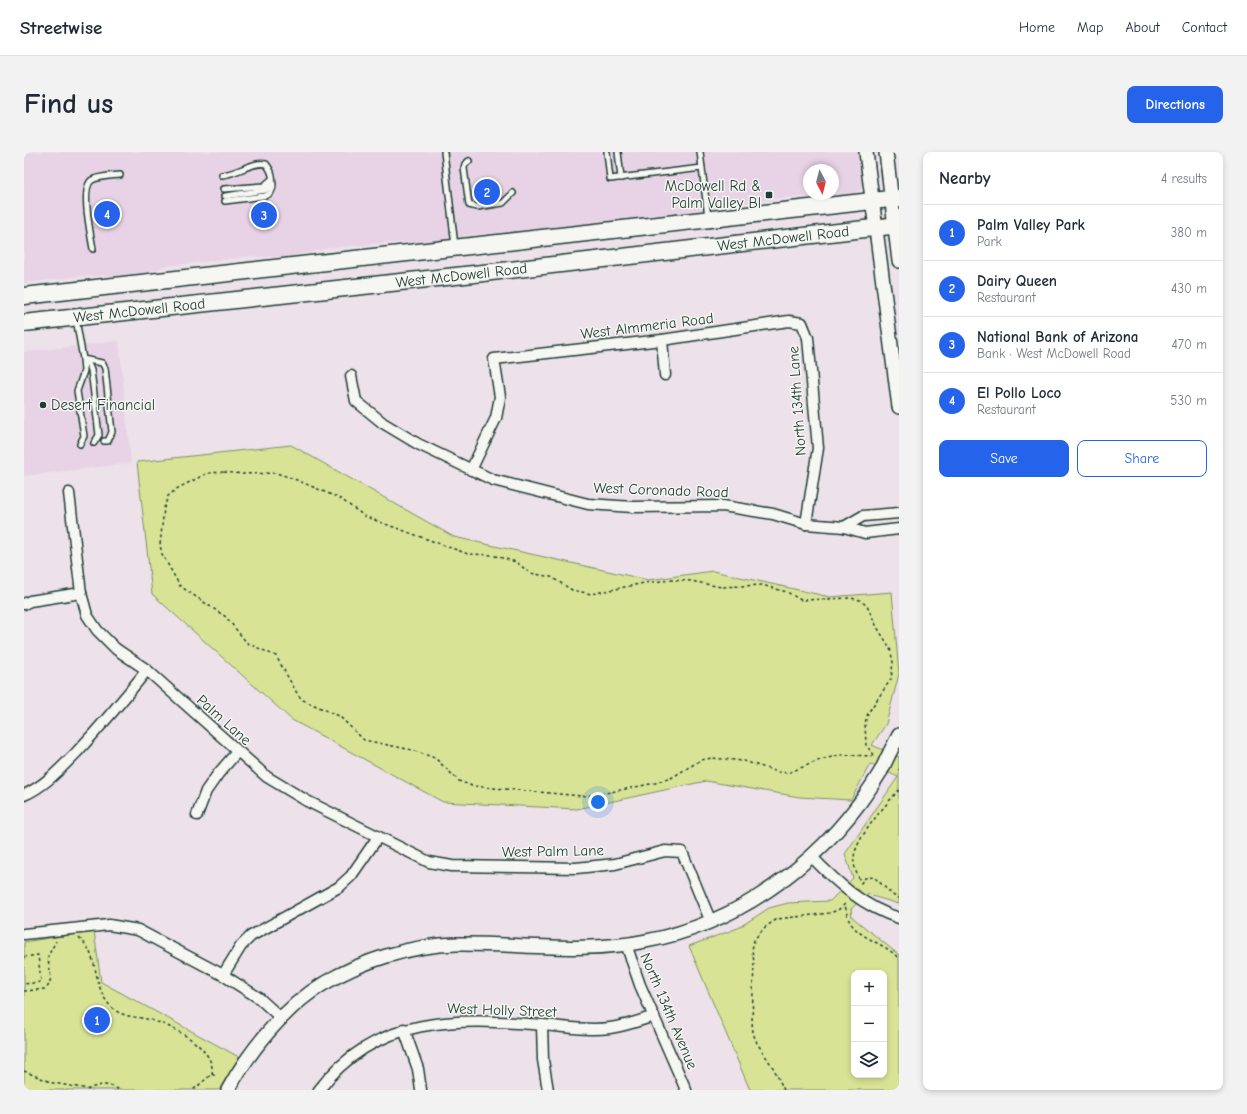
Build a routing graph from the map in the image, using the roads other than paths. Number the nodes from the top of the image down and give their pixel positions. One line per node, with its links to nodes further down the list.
1 (444, 152): 21 (lane)
2 (607, 152): 11 (lane)
3 (618, 152): 11 (lane)
4 (700, 152): 8 (lane)
5 (866, 152): 17 (street)
6 (886, 152): 16 (street)
7 (470, 161): 14 (lane)
8 (702, 168): 11 (lane); 18 (lane)
9 (120, 175): 22 (lane)
10 (222, 175): 12 (lane)
11 (621, 178)
12 (272, 181): 13 (lane); 15 (lane)
13 (224, 190)
14 (513, 192)
15 (225, 198)
16 (895, 199): 17 (main road, West McDowell Road); 19 (street)
17 (872, 202): 18 (main road, West McDowell Road); 20 (street)
18 (708, 220): 21 (main road, West McDowell Road)
19 (897, 225): 20 (main road, West McDowell Road); 23 (street)
20 (877, 228): 25 (main road, West McDowell Road); 34 (street)
21 (456, 248): 24 (main road, West McDowell Road)
22 (93, 249)
23 (899, 262)
24 (310, 264): 25 (main road); 26 (main road, West McDowell Road)
25 (312, 291): 27 (main road, West McDowell Road)
26 (24, 296)
27 (76, 317): 28 (main road, West McDowell Road); 31 (lane)
28 (24, 323)
29 (802, 323): 30 (street, West Almmeria Road); 41 (street, North 134th Lane)
30 (662, 340): 32 (street); 38 (street, West Almmeria Road)
31 (85, 360): 35 (lane); 36 (lane); 37 (lane)
32 (665, 375)
33 (351, 376): 38 (street, West Coronado Road)
34 (899, 407)
35 (104, 442)
36 (94, 443)
37 (80, 444)
38 (471, 470): 41 (street, West Coronado Road)
39 (69, 493): 44 (street)
40 (899, 513): 42 (street)
41 (806, 524): 42 (street, West Coronado Road)
42 (844, 527): 43 (street, West Coronado Road)
43 (899, 529)
44 (81, 593): 45 (street); 46 (street, Palm Lane)
45 (24, 604)
46 (147, 670): 48 (street, Palm Lane); 49 (street)
47 (899, 735): 52 (street, bridge)
48 (237, 752): 50 (street); 51 (street, Palm Lane)
49 (24, 795)
50 (197, 815)
51 (378, 837): 54 (street, West Palm Lane); 57 (street)
52 (811, 856): 53 (street); 54 (street)
53 (899, 918)
54 (711, 922): 56 (street)
55 (24, 934): 57 (street)
56 (626, 944): 58 (street, North 134th Avenue); 59 (street)
57 (224, 975): 59 (street)
58 (654, 1016): 60 (street, West Holly Street); 66 (street, North 134th Avenue)
59 (282, 1019): 63 (street)
60 (542, 1025): 61 (street, West Holly Street); 65 (street)
61 (404, 1029): 62 (street, West Holly Street); 64 (street)
62 (319, 1089)
63 (228, 1090)
64 (421, 1090)
65 (548, 1090)
66 (686, 1090)

